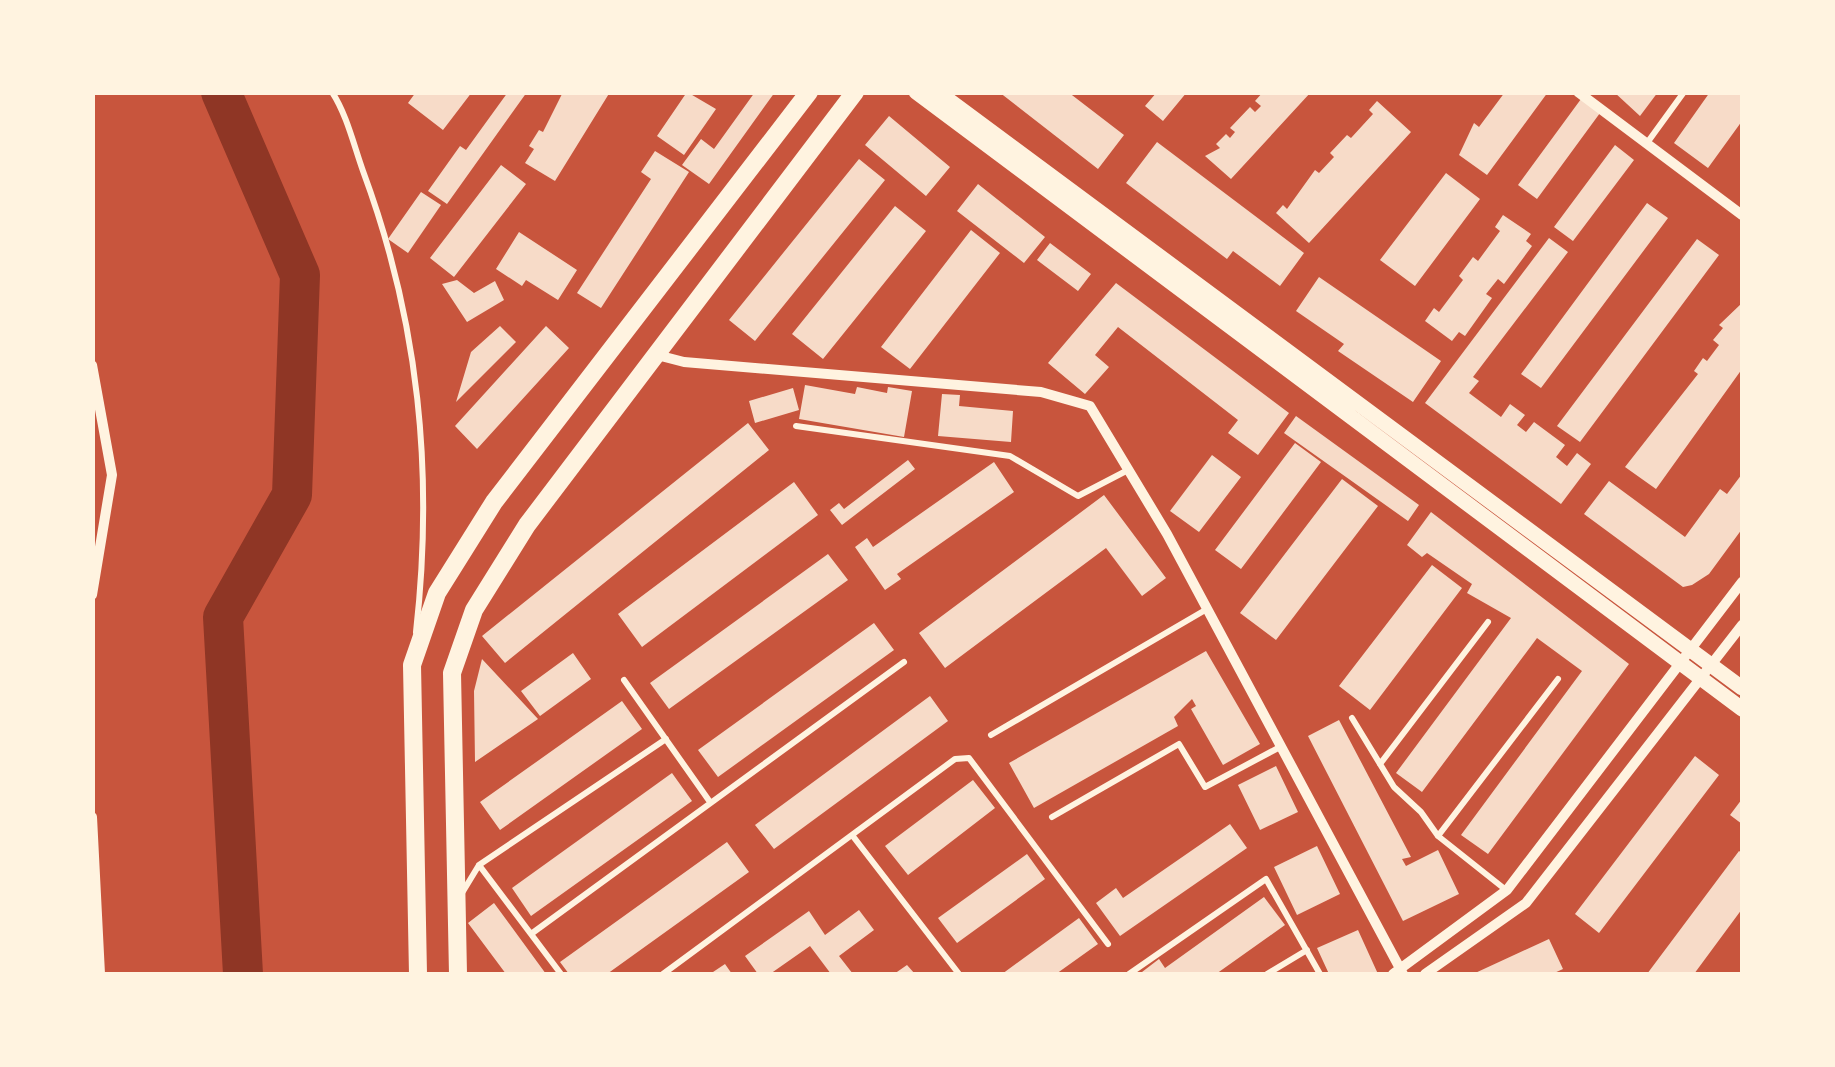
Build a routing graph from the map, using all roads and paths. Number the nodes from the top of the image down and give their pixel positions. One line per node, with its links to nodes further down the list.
1 (332, 92): 21 (lane)
2 (809, 92): 21 (main road)
3 (855, 92): 10 (main road)
4 (916, 92): 19 (street)
5 (938, 92): 19 (street)
6 (1578, 92): 8 (street)
7 (1684, 92): 8 (lane)
8 (1647, 144): 9 (street)
9 (1742, 215)
10 (657, 355): 13 (street); 39 (main road)
11 (92, 366): 15 (street)
12 (796, 426): 13 (lane)
13 (1128, 470): 16 (street)
14 (1742, 582): 19 (street)
15 (92, 595)
16 (1207, 609): 28 (lane); 30 (street)
17 (1488, 622): 31 (lane)
18 (1742, 625): 22 (street)
19 (1685, 657): 22 (street); 38 (street)
20 (904, 662): 32 (lane)
21 (412, 666): 45 (main road)
22 (1706, 672): 25 (street); 26 (street); 53 (street)
23 (1558, 678): 36 (lane)
24 (624, 680): 29 (lane)
25 (1742, 688)
26 (1742, 709)
27 (1352, 718): 31 (lane)
28 (992, 735)
29 (666, 740): 32 (lane); 37 (lane)
30 (1281, 746): 34 (lane); 43 (street)
31 (1380, 764): 36 (lane)
32 (710, 802): 40 (lane)
33 (92, 816): 44 (street)
34 (1052, 817)
35 (852, 835): 41 (lane); 48 (lane); 49 (lane)
36 (1438, 836): 38 (lane)
37 (479, 865): 39 (lane); 40 (lane)
38 (1507, 890): 43 (street)
39 (456, 903): 46 (main road)
40 (531, 934): 47 (lane)
41 (1108, 944)
42 (1307, 950): 50 (lane); 51 (lane); 52 (lane)
43 (1399, 972)
44 (100, 974)
45 (418, 974)
46 (458, 974)
47 (561, 974)
48 (663, 974)
49 (959, 974)
50 (1130, 974)
51 (1268, 974)
52 (1320, 974)
53 (1425, 974)

